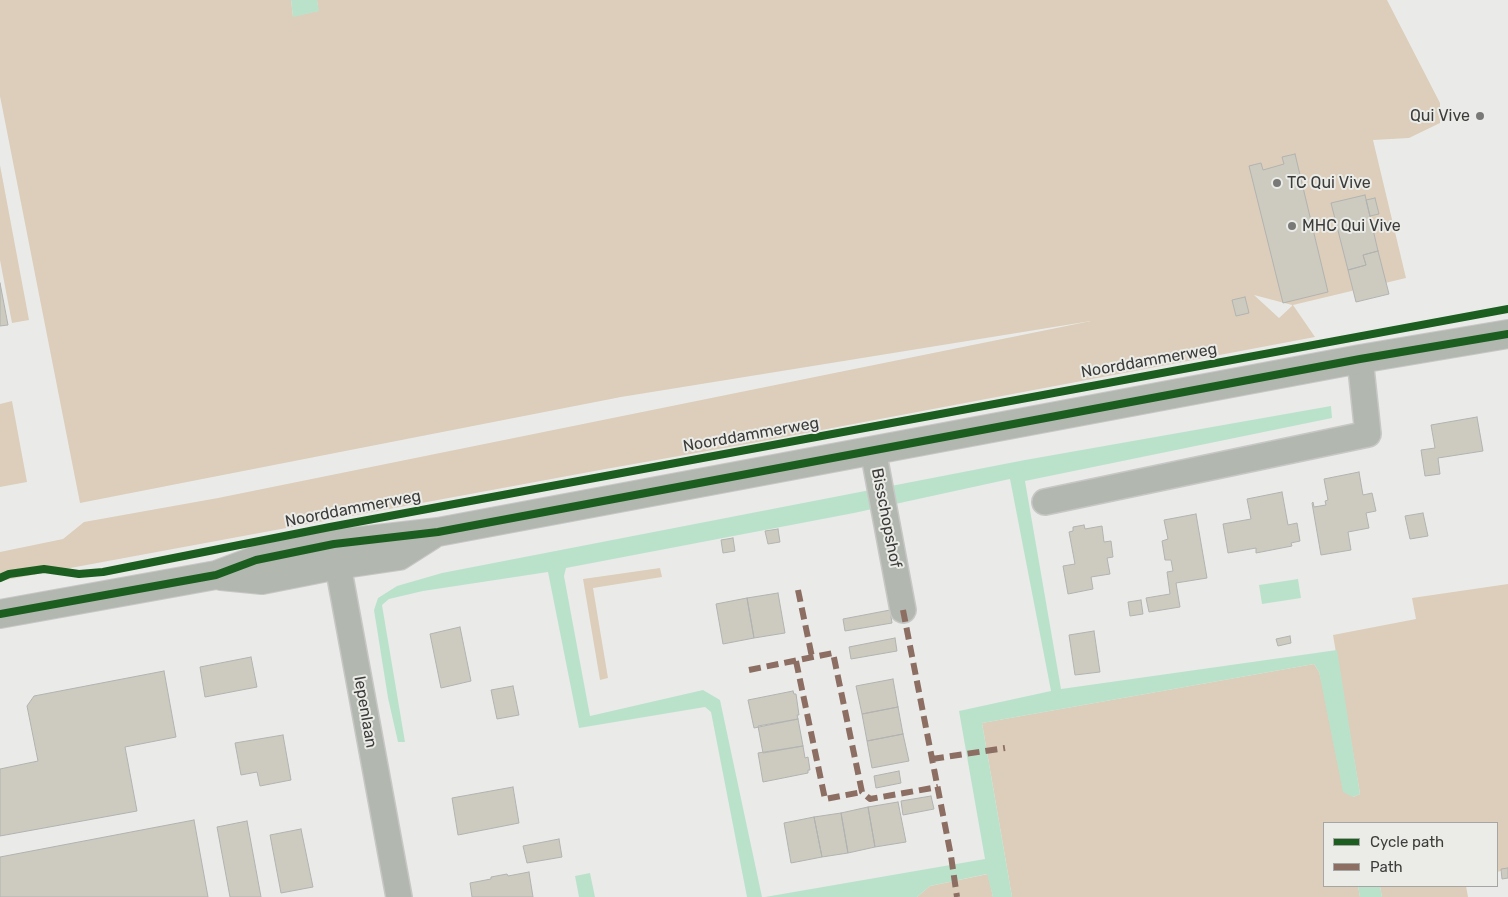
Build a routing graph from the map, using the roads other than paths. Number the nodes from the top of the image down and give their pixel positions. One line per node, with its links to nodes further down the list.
1 (1508, 334): 2 (street, Noorddammerweg)
2 (1360, 359): 3 (street, Noorddammerweg); 4 (street)
3 (875, 463): 5 (street, Noorddammerweg); 6 (street, Bisschopshof)
4 (1045, 502)
5 (336, 555): 7 (street, Noorddammerweg); 8 (street, Iepenlaan)
6 (903, 610)
7 (0, 614)
8 (399, 897)

